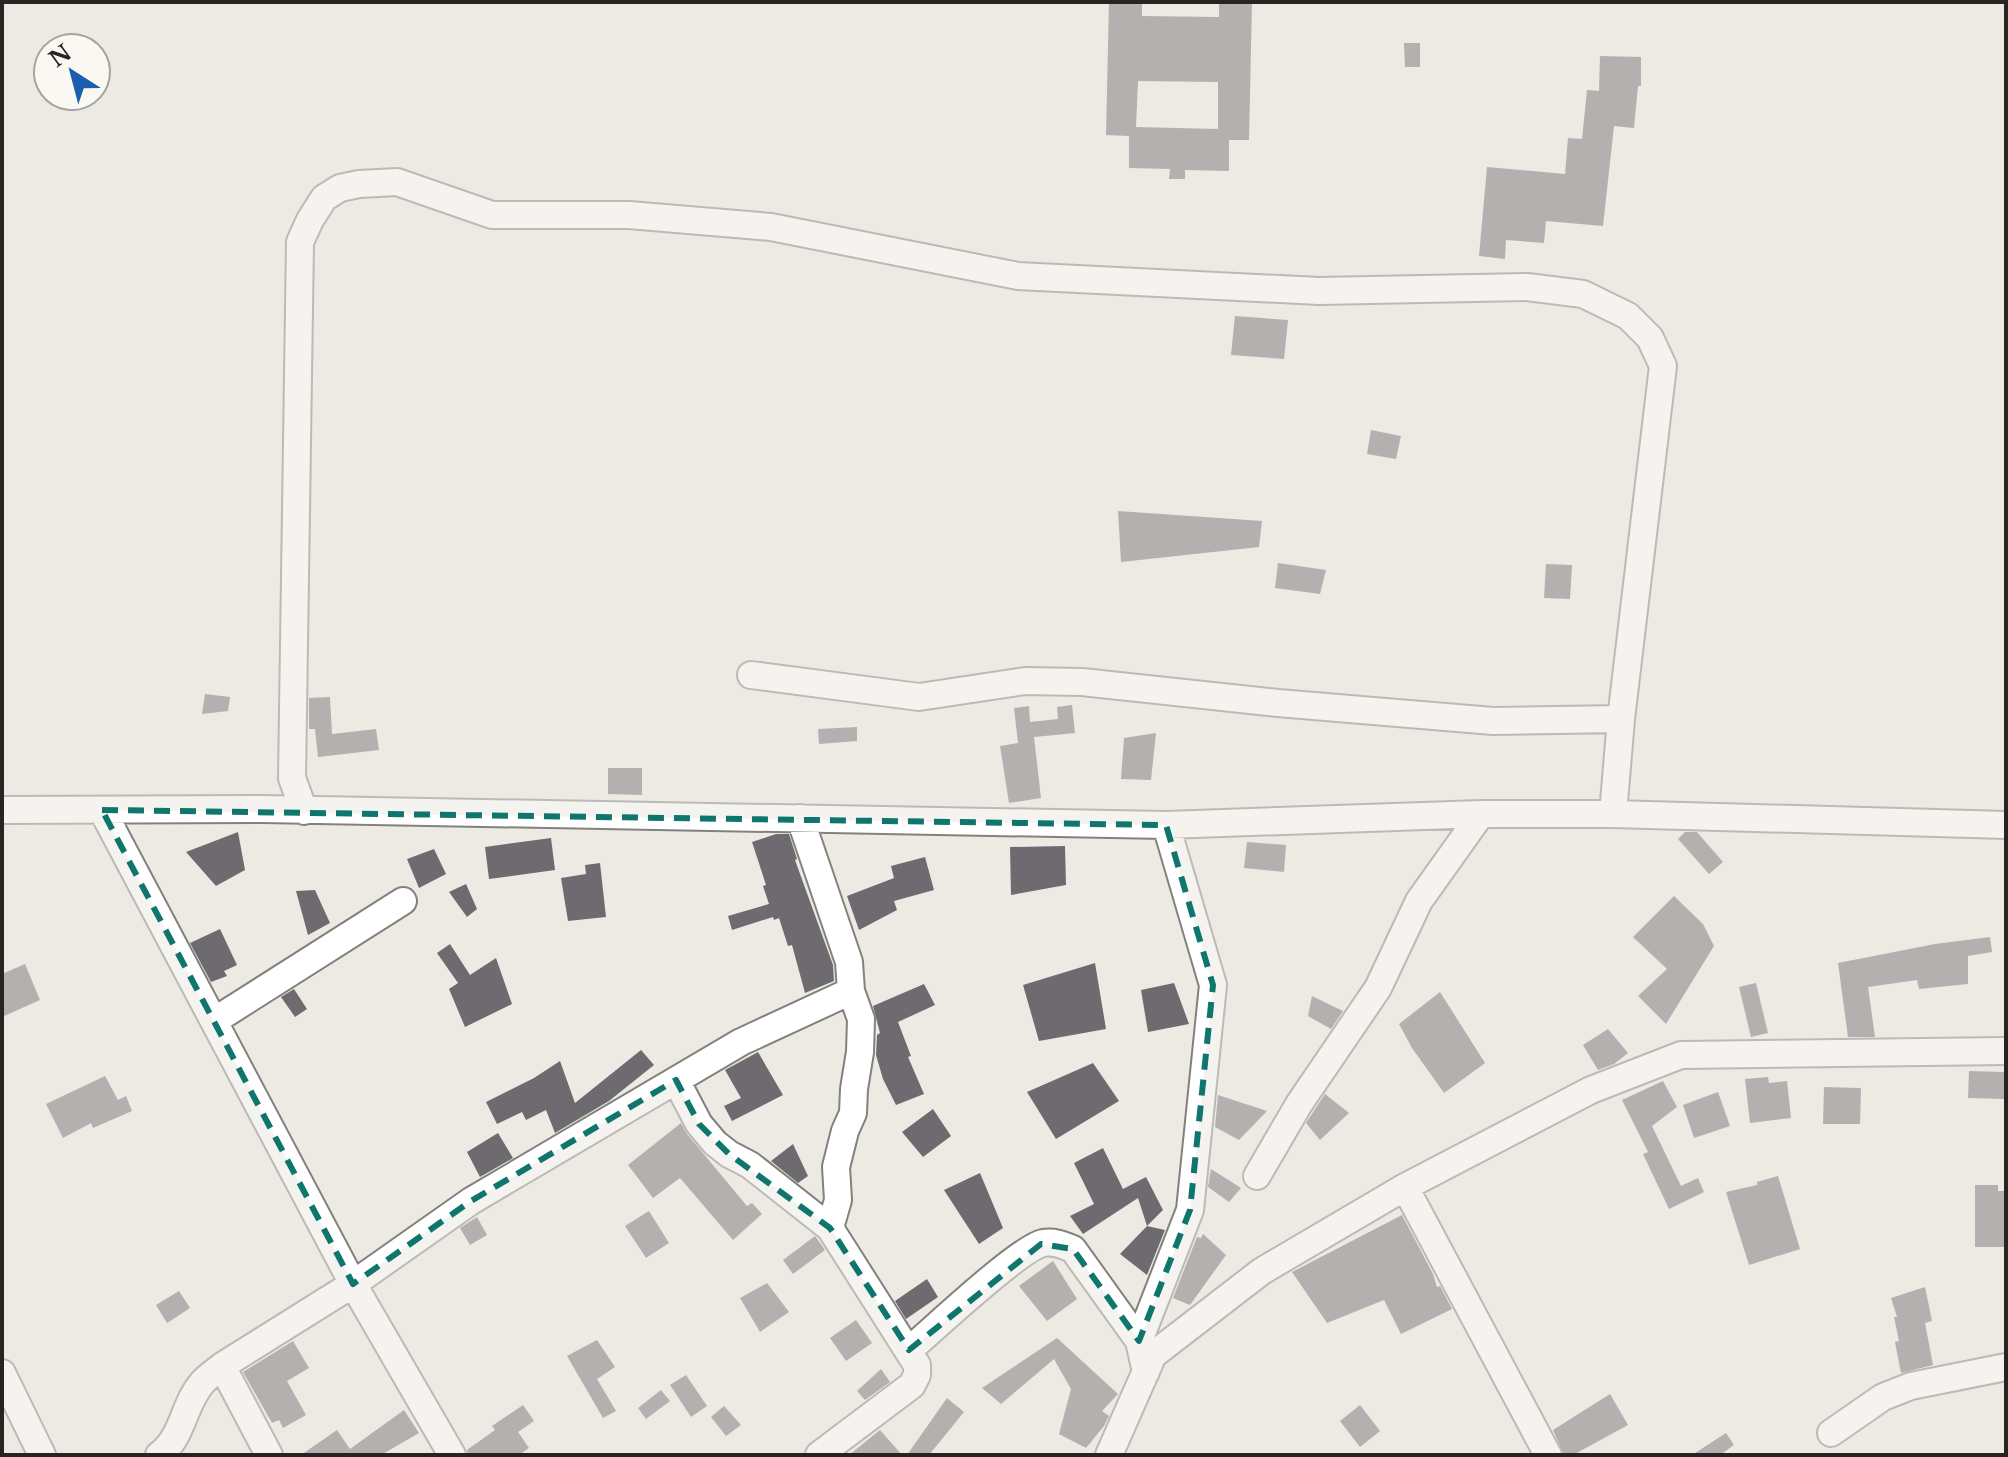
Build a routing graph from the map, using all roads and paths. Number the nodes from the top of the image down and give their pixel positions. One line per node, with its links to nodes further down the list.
1 (751, 675): 2 (street)
2 (1621, 719): 3 (street); 9 (street)
3 (292, 778): 4 (street); 7 (street)
4 (262, 809): 6 (street); 7 (street)
5 (2, 810): 6 (street)
6 (102, 810): 15 (street)
7 (304, 811): 10 (street)
8 (1481, 814): 9 (street); 11 (street); 18 (street)
9 (1613, 814): 12 (street)
10 (800, 818): 11 (street); 14 (street)
11 (1166, 825): 22 (street)
12 (2006, 825)
13 (403, 901): 15 (street)
14 (851, 991): 17 (street); 20 (street)
15 (214, 1021): 21 (street)
16 (2006, 1051): 19 (street)
17 (676, 1080): 20 (street); 21 (street)
18 (1257, 1176)
19 (1405, 1187): 26 (street); 35 (street)
20 (830, 1228): 23 (street)
21 (353, 1284): 24 (street); 29 (street)
22 (1139, 1341): 23 (street); 26 (street)
23 (909, 1350): 33 (street)
24 (222, 1366): 31 (street); 32 (street)
25 (2006, 1367): 28 (street)
26 (1146, 1372): 34 (street)
27 (2, 1373): 30 (street)
28 (1831, 1433)
29 (446, 1453)
30 (42, 1455)
31 (159, 1455)
32 (269, 1455)
33 (819, 1455)
34 (1109, 1455)
35 (1548, 1455)

